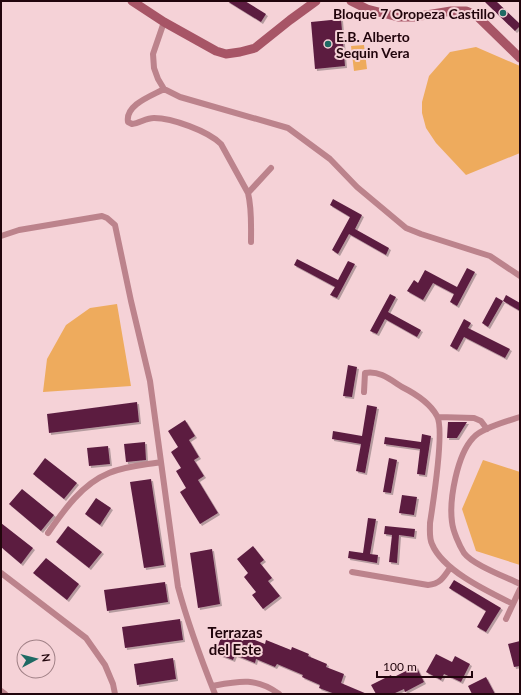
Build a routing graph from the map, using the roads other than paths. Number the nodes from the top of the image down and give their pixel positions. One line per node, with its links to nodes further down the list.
1 (132, 1): 4 (street)
2 (316, 1): 4 (street)
3 (350, 1): 5 (street)
4 (164, 22): 6 (street)
5 (520, 58)
6 (164, 89): 8 (street); 11 (street)
7 (271, 168): 8 (street)
8 (248, 193): 10 (street)
9 (1, 236): 16 (street)
10 (251, 242)
11 (520, 276)
12 (364, 392): 13 (street)
13 (438, 417): 15 (street); 18 (street)
14 (520, 417): 15 (street)
15 (487, 429): 21 (street)
16 (161, 462): 17 (street); 25 (street)
17 (48, 533)
18 (450, 568): 19 (street); 23 (street)
19 (352, 572)
20 (1, 573): 28 (street)
21 (520, 584)
22 (520, 589): 23 (street)
23 (513, 604): 24 (street)
24 (506, 619)
25 (212, 686): 29 (street); 30 (street)
26 (1, 691): 27 (street)
27 (4, 694)
28 (115, 694)
29 (215, 694)
30 (279, 694)

